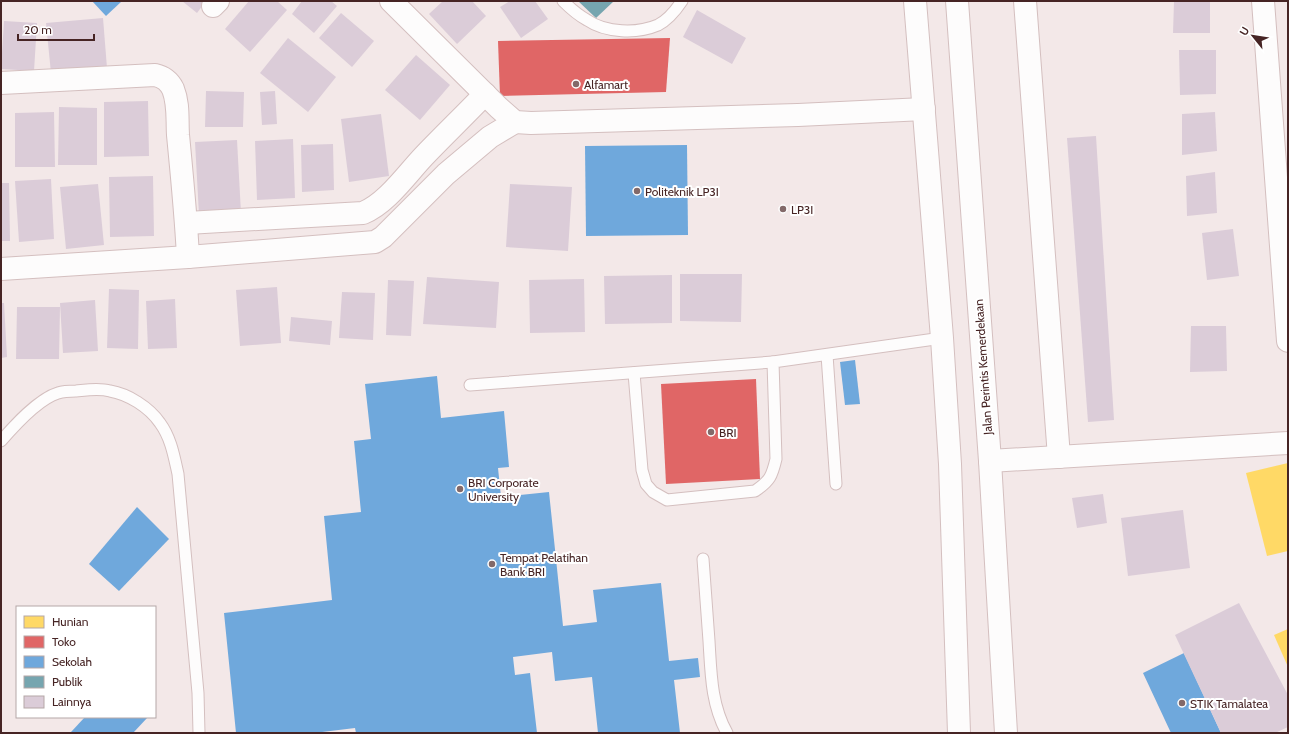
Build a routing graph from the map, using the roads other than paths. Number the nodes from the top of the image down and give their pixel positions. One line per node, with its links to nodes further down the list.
1 (391, 1): 9 (main road)
2 (563, 1): 3 (lane)
3 (682, 1)
4 (915, 1): 10 (main road)
5 (957, 1): 24 (main road, Jalan Perintis Kemerdekaan)
6 (1025, 1): 23 (main road)
7 (1263, 1): 16 (main road)
8 (1, 83): 12 (main road)
9 (485, 94): 11 (main road); 12 (main road)
10 (924, 109): 11 (main road); 15 (main road)
11 (515, 122): 13 (main road)
12 (186, 223): 13 (main road)
13 (188, 258): 14 (main road)
14 (1, 269)
15 (942, 338): 17 (lane); 29 (main road)
16 (1288, 341)
17 (827, 355): 18 (lane); 25 (lane)
18 (773, 362): 19 (lane); 19 (lane)
19 (634, 373): 20 (lane)
20 (470, 385)
21 (1, 442): 27 (lane)
22 (1288, 443): 23 (main road)
23 (1059, 457): 24 (main road)
24 (990, 461): 30 (main road, Jalan Perintis Kemerdekaan)
25 (836, 484)
26 (703, 559): 28 (lane)
27 (199, 733)
28 (726, 733)
29 (959, 733)
30 (1006, 733)

